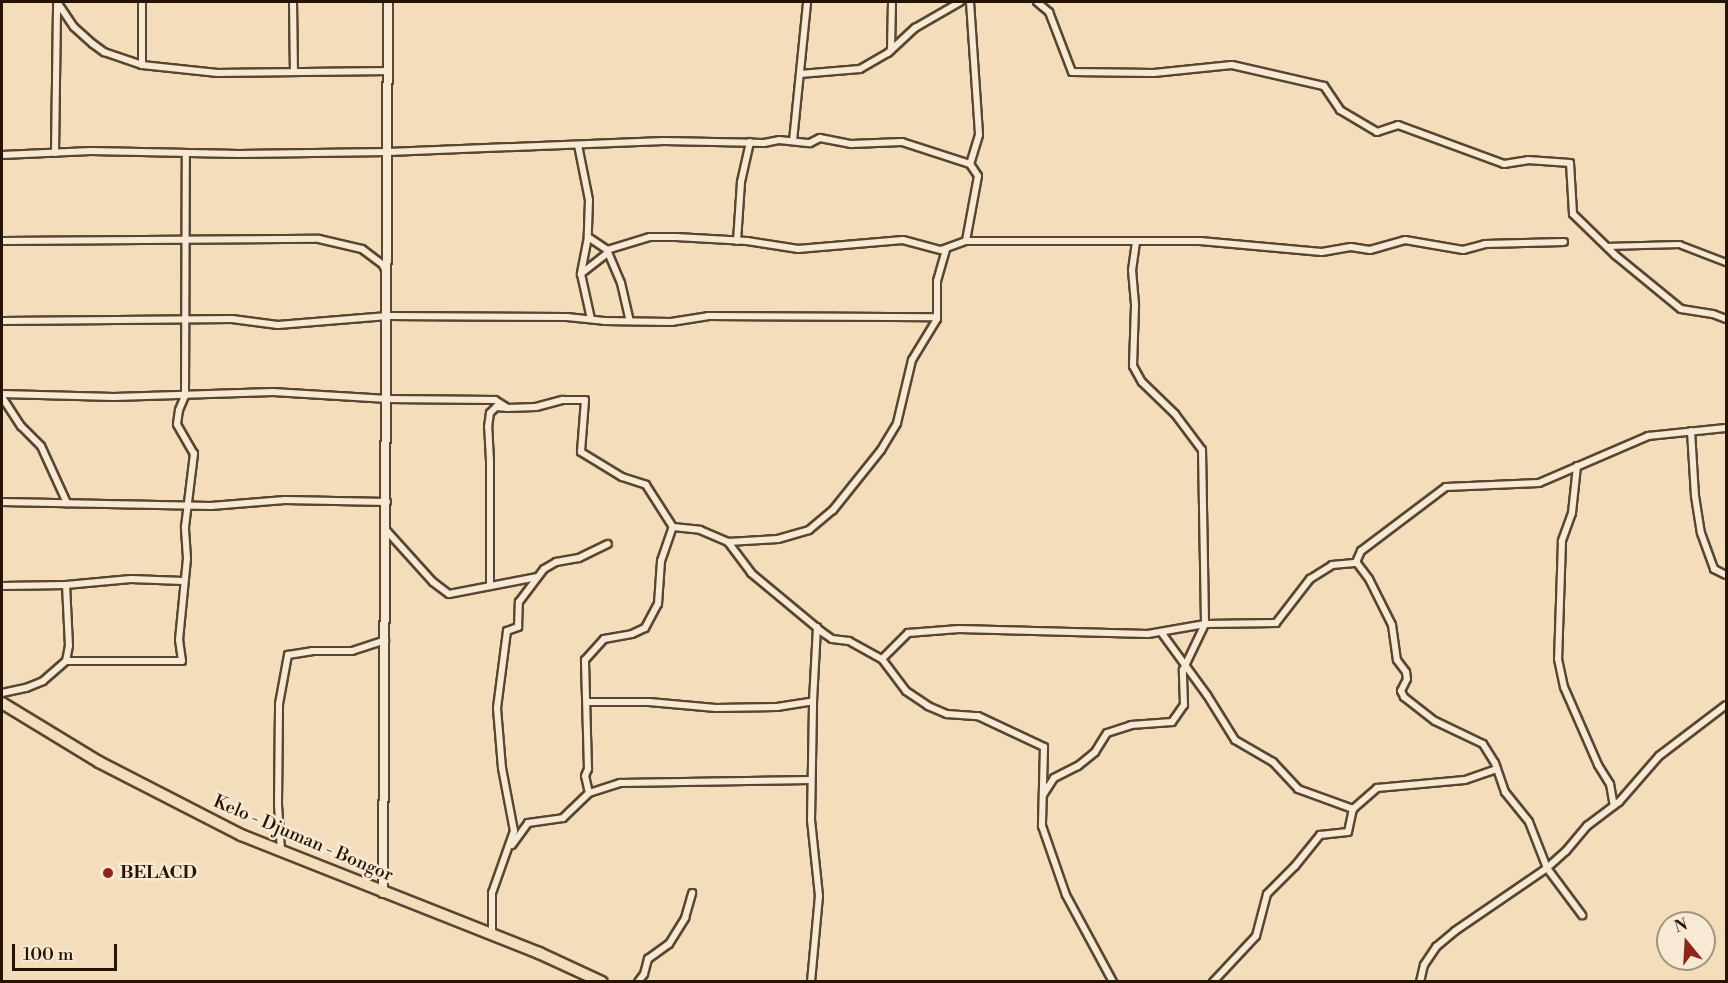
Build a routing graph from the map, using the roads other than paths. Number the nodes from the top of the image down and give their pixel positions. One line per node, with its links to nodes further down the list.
1 (57, 2): 11 (street); 19 (street)
2 (142, 2): 11 (street)
3 (293, 2): 13 (street)
4 (388, 2): 12 (street)
5 (807, 2): 14 (street)
6 (892, 2): 10 (street)
7 (960, 2): 10 (street)
8 (970, 2): 22 (street)
9 (1037, 2): 30 (street)
10 (891, 50): 14 (street)
11 (142, 65): 13 (street)
12 (388, 71): 13 (street); 18 (street)
13 (294, 72)
14 (800, 75): 15 (street)
15 (793, 141): 16 (street); 22 (street)
16 (750, 142): 17 (street); 26 (street)
17 (578, 145): 18 (street); 23 (street)
18 (388, 152): 20 (street); 35 (street)
19 (55, 153): 20 (street); 21 (street)
20 (186, 153): 25 (street)
21 (2, 155)
22 (970, 164): 27 (street)
23 (588, 237): 32 (street); 34 (street)
24 (2, 241): 25 (street)
25 (186, 241): 35 (street); 38 (street)
26 (737, 241): 31 (street); 32 (street)
27 (966, 241): 28 (street); 31 (street)
28 (1136, 242): 29 (street); 65 (street)
29 (1564, 242)
30 (1606, 246): 33 (street); 40 (street)
31 (946, 249): 37 (street)
32 (608, 251): 34 (street); 42 (street)
33 (1726, 262)
34 (581, 273): 39 (street)
35 (388, 278): 36 (street)
36 (388, 316): 38 (street); 39 (street); 45 (street)
37 (937, 317): 42 (street); 56 (street)
38 (184, 319): 41 (street); 44 (street)
39 (591, 319): 42 (street)
40 (1726, 320)
41 (2, 321)
42 (630, 321)
43 (2, 395): 44 (street); 52 (street)
44 (185, 396): 45 (street); 53 (street)
45 (388, 399): 46 (street); 51 (street)
46 (508, 408): 54 (street); 64 (street)
47 (1726, 428): 48 (street)
48 (1691, 431): 49 (street); 59 (street)
49 (1577, 466): 58 (street); 81 (street)
50 (2, 502): 52 (street)
51 (387, 502): 53 (street); 55 (street)
52 (67, 503): 53 (street)
53 (187, 506): 61 (street)
54 (673, 528): 56 (street); 74 (street)
55 (386, 530): 64 (street); 68 (street)
56 (728, 542): 66 (street)
57 (608, 544): 60 (street)
58 (1357, 560)
59 (1726, 575)
60 (537, 577): 64 (street); 83 (street)
61 (183, 581): 62 (street); 70 (street)
62 (66, 585): 63 (street); 70 (street)
63 (2, 586)
64 (490, 586)
65 (1205, 624): 67 (street); 71 (street); 77 (street)
66 (817, 627): 69 (street); 73 (street)
67 (1161, 632): 69 (street); 71 (street)
68 (386, 640): 84 (street); 86 (street)
69 (882, 659): 80 (street)
70 (66, 661): 72 (street)
71 (1185, 665): 80 (street); 82 (street)
72 (2, 693)
73 (813, 701): 74 (street); 78 (street)
74 (587, 702): 79 (street)
75 (2, 703): 84 (highway, Kelo - Djuman - Bongor)
76 (1726, 705): 81 (street)
77 (1497, 769): 82 (street); 85 (street)
78 (811, 780): 79 (street); 92 (street)
79 (589, 793): 83 (street)
80 (1043, 796): 93 (street)
81 (1614, 806): 85 (street)
82 (1353, 809): 94 (street)
83 (510, 848): 89 (street)
84 (281, 852): 86 (highway, Kelo - Djuman - Bongor)
85 (1546, 868): 88 (street); 95 (street)
86 (383, 893): 89 (highway, Kelo - Djuman - Bongor)
87 (692, 893): 91 (street)
88 (1582, 915)
89 (492, 936): 90 (highway, Kelo - Djuman - Bongor)
90 (602, 981)
91 (638, 981)
92 (810, 981)
93 (1113, 981)
94 (1213, 981)
95 (1420, 981)

